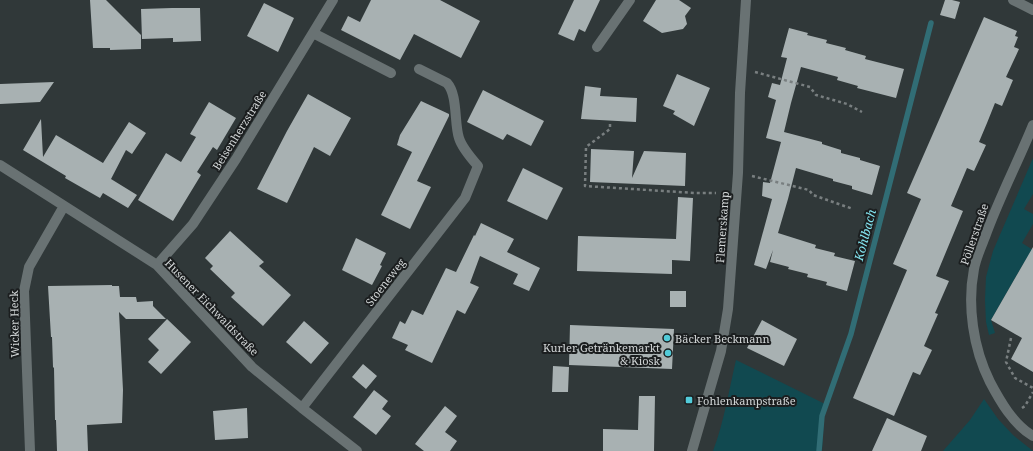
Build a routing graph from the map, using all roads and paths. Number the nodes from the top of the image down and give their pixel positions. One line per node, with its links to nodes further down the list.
1 (333, 0): 6 (street, Beisenherzstraße)
2 (630, 0): 7 (street)
3 (746, 0): 8 (street, Flemerskamp)
4 (1013, 0): 5 (street)
5 (1033, 10)
6 (313, 32): 10 (street); 19 (street, Beisenherzstraße)
7 (597, 47)
8 (741, 68): 11 (path); 15 (street, Flemerskamp)
9 (419, 69): 23 (street, Stoeneweg)
10 (391, 73)
11 (862, 112)
12 (610, 124): 16 (path)
13 (1033, 125): 24 (street, Pöllerstraße)
14 (0, 165): 17 (street, Husener Eichwaldstraße)
15 (738, 174): 18 (path); 28 (street, Flemerskamp)
16 (716, 192)
17 (64, 206): 19 (street, Husener Eichwaldstraße); 26 (street, Wicker Heck)
18 (853, 209)
19 (157, 265): 23 (street, Husener Eichwaldstraße)
20 (1010, 338): 21 (path)
21 (1033, 388)
22 (1033, 392): 24 (path)
23 (302, 408): 27 (street, Husener Eichwaldstraße)
24 (1012, 416): 25 (street, Pöllerstraße)
25 (1033, 436)
26 (30, 451)
27 (357, 451)
28 (692, 451)

